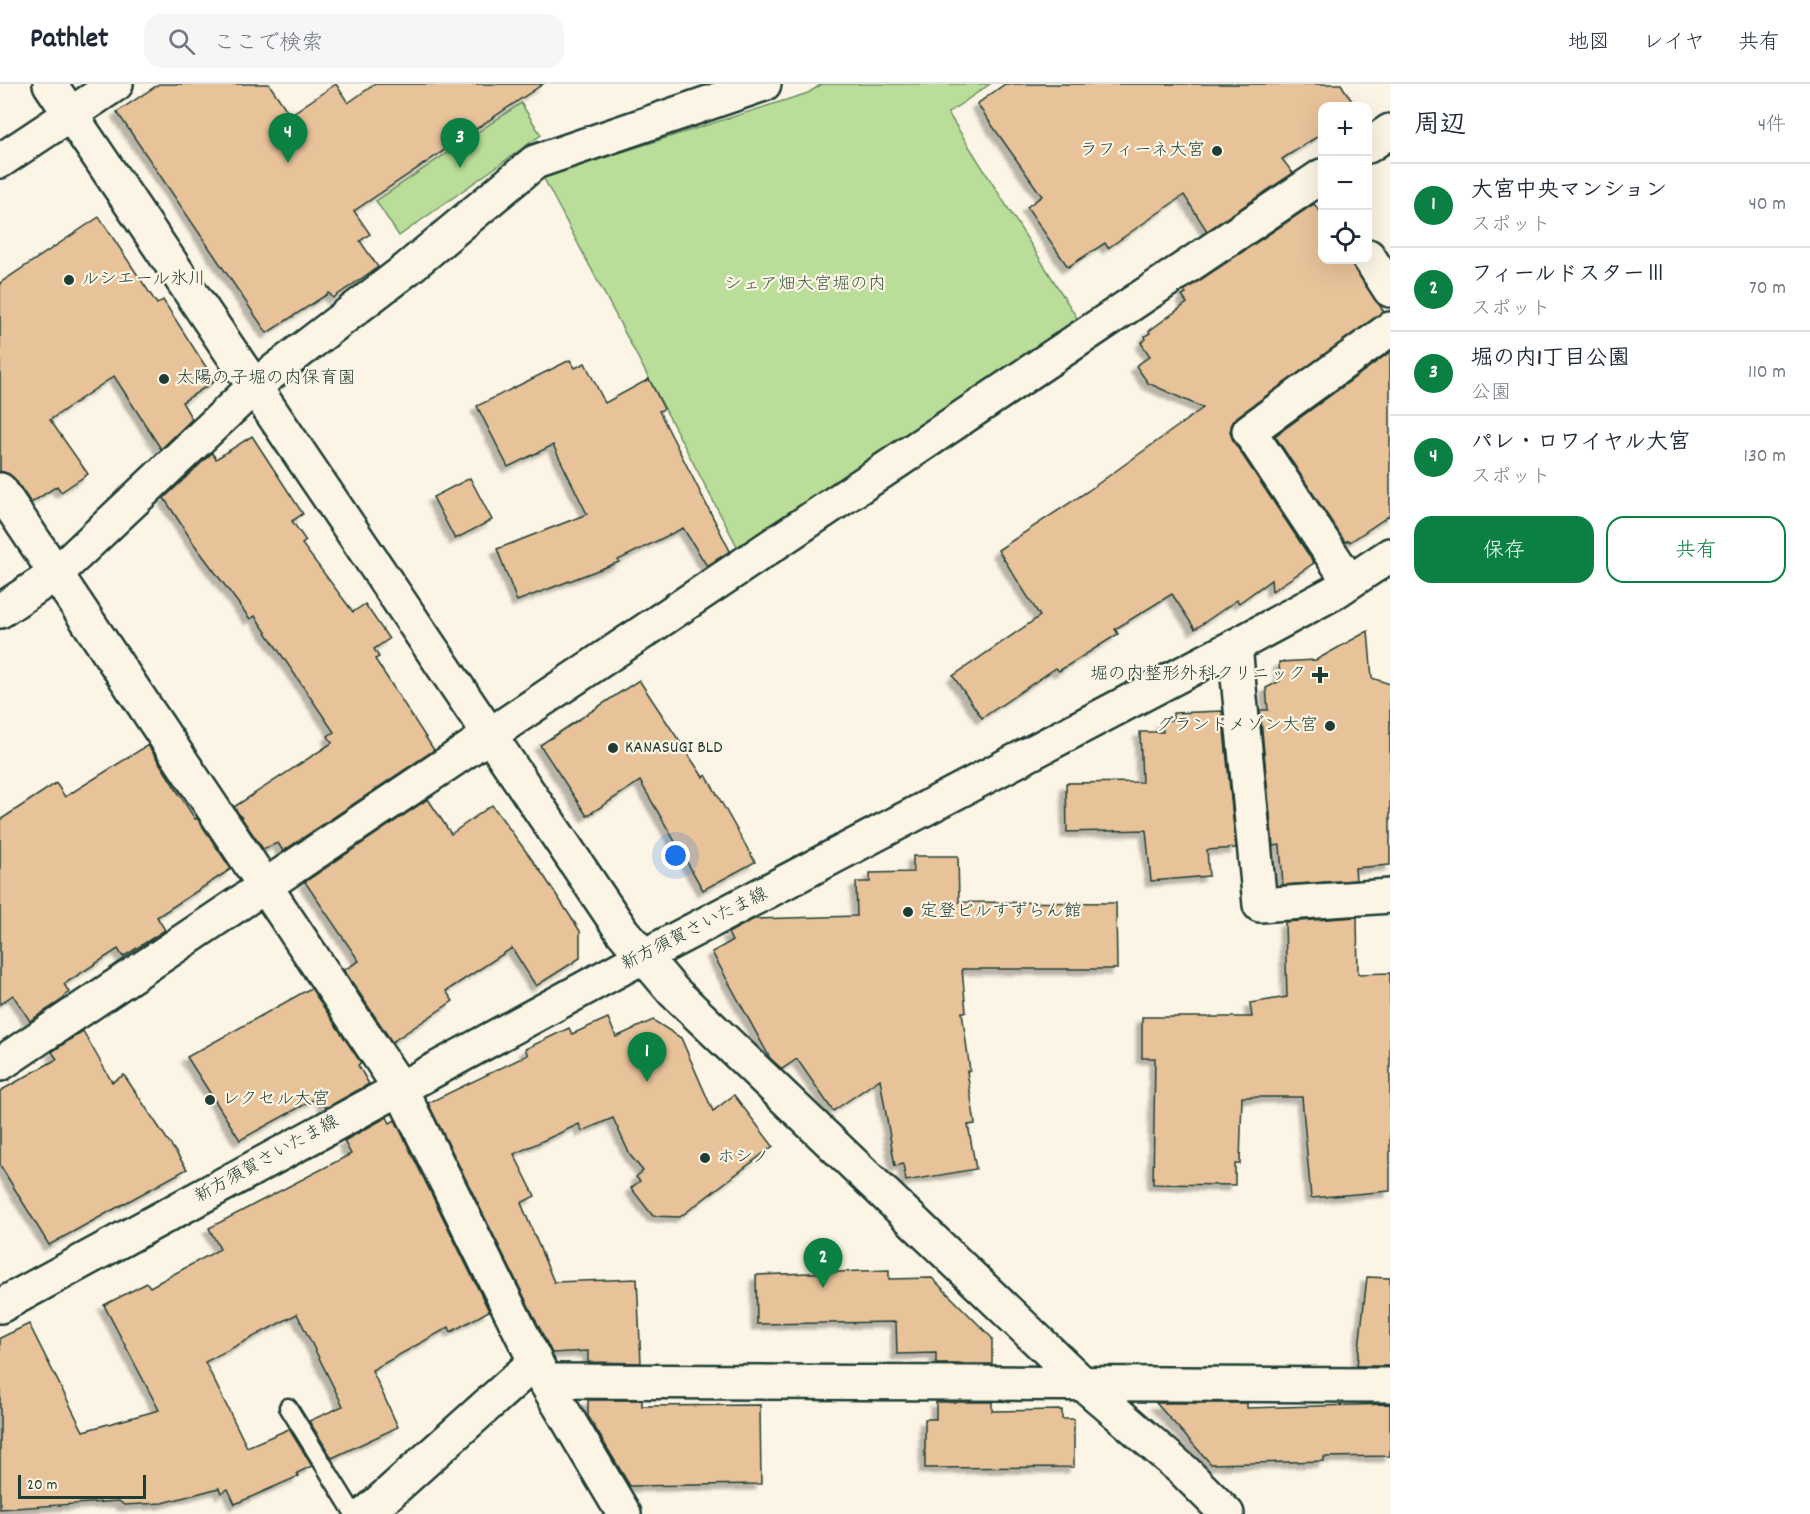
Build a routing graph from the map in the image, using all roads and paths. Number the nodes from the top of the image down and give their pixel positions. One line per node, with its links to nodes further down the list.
1 (50, 84): 4 (street)
2 (116, 84): 4 (street)
3 (764, 84): 12 (street)
4 (71, 115): 7 (street); 12 (street)
5 (1390, 130): 6 (street)
6 (1372, 143)
7 (0, 161)
8 (1318, 184): 19 (street)
9 (1372, 262): 10 (street)
10 (1390, 290)
11 (1390, 329): 16 (street)
12 (256, 385): 15 (street); 19 (street)
13 (0, 490): 15 (street)
14 (1390, 555): 16 (street, 新方須賀さいたま線)
15 (57, 573): 17 (street); 20 (street)
16 (1349, 581): 18 (street, 新方須賀さいたま線)
17 (0, 611)
18 (1235, 646): 21 (street); 22 (street, 新方須賀さいたま線)
19 (490, 735): 20 (street); 22 (street)
20 (266, 885): 23 (street); 24 (street)
21 (1390, 896)
22 (644, 956): 24 (street, 新方須賀さいたま線); 27 (street)
23 (0, 1064)
24 (400, 1088): 25 (street, 新方須賀さいたま線); 26 (street)
25 (0, 1306)
26 (540, 1371): 27 (street); 31 (street); 32 (street)
27 (1080, 1381): 28 (street); 33 (street)
28 (1390, 1384)
29 (288, 1407): 30 (lane)
30 (354, 1514)
31 (366, 1514)
32 (624, 1514)
33 (1227, 1514)

